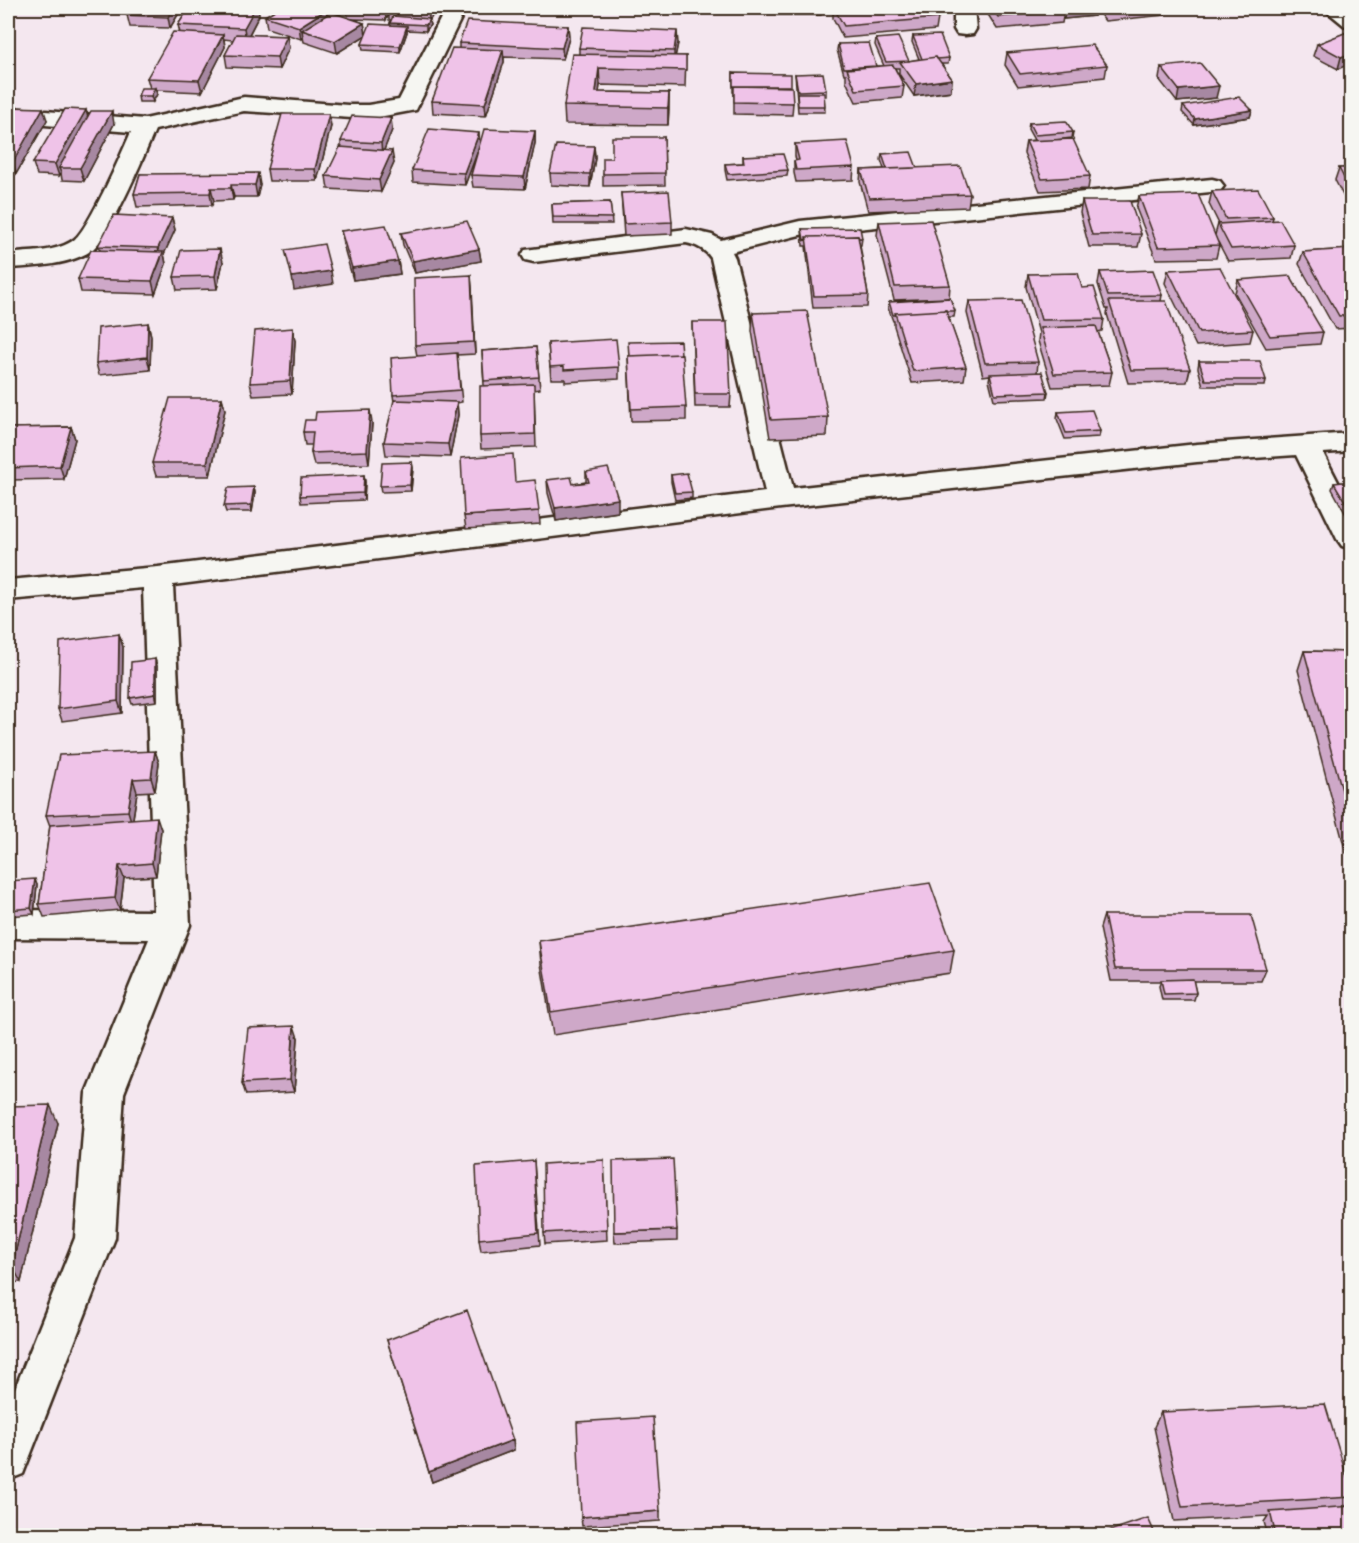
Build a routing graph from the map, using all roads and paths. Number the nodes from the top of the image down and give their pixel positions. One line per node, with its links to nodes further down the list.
1 (456, 8): 7 (street)
2 (964, 8): 5 (street)
3 (1333, 8): 4 (street)
4 (1352, 22)
5 (965, 29)
6 (8, 115): 7 (street)
7 (145, 126): 11 (street)
8 (1212, 186): 9 (street)
9 (718, 248): 10 (street); 14 (street)
10 (534, 255)
11 (8, 261)
12 (1352, 442): 13 (street)
13 (1305, 445): 14 (street); 15 (street)
14 (781, 499): 16 (street)
15 (1352, 539)
16 (158, 577): 17 (street); 19 (street)
17 (8, 590)
18 (8, 924): 19 (street)
19 (172, 925): 20 (street)
20 (8, 1459)

